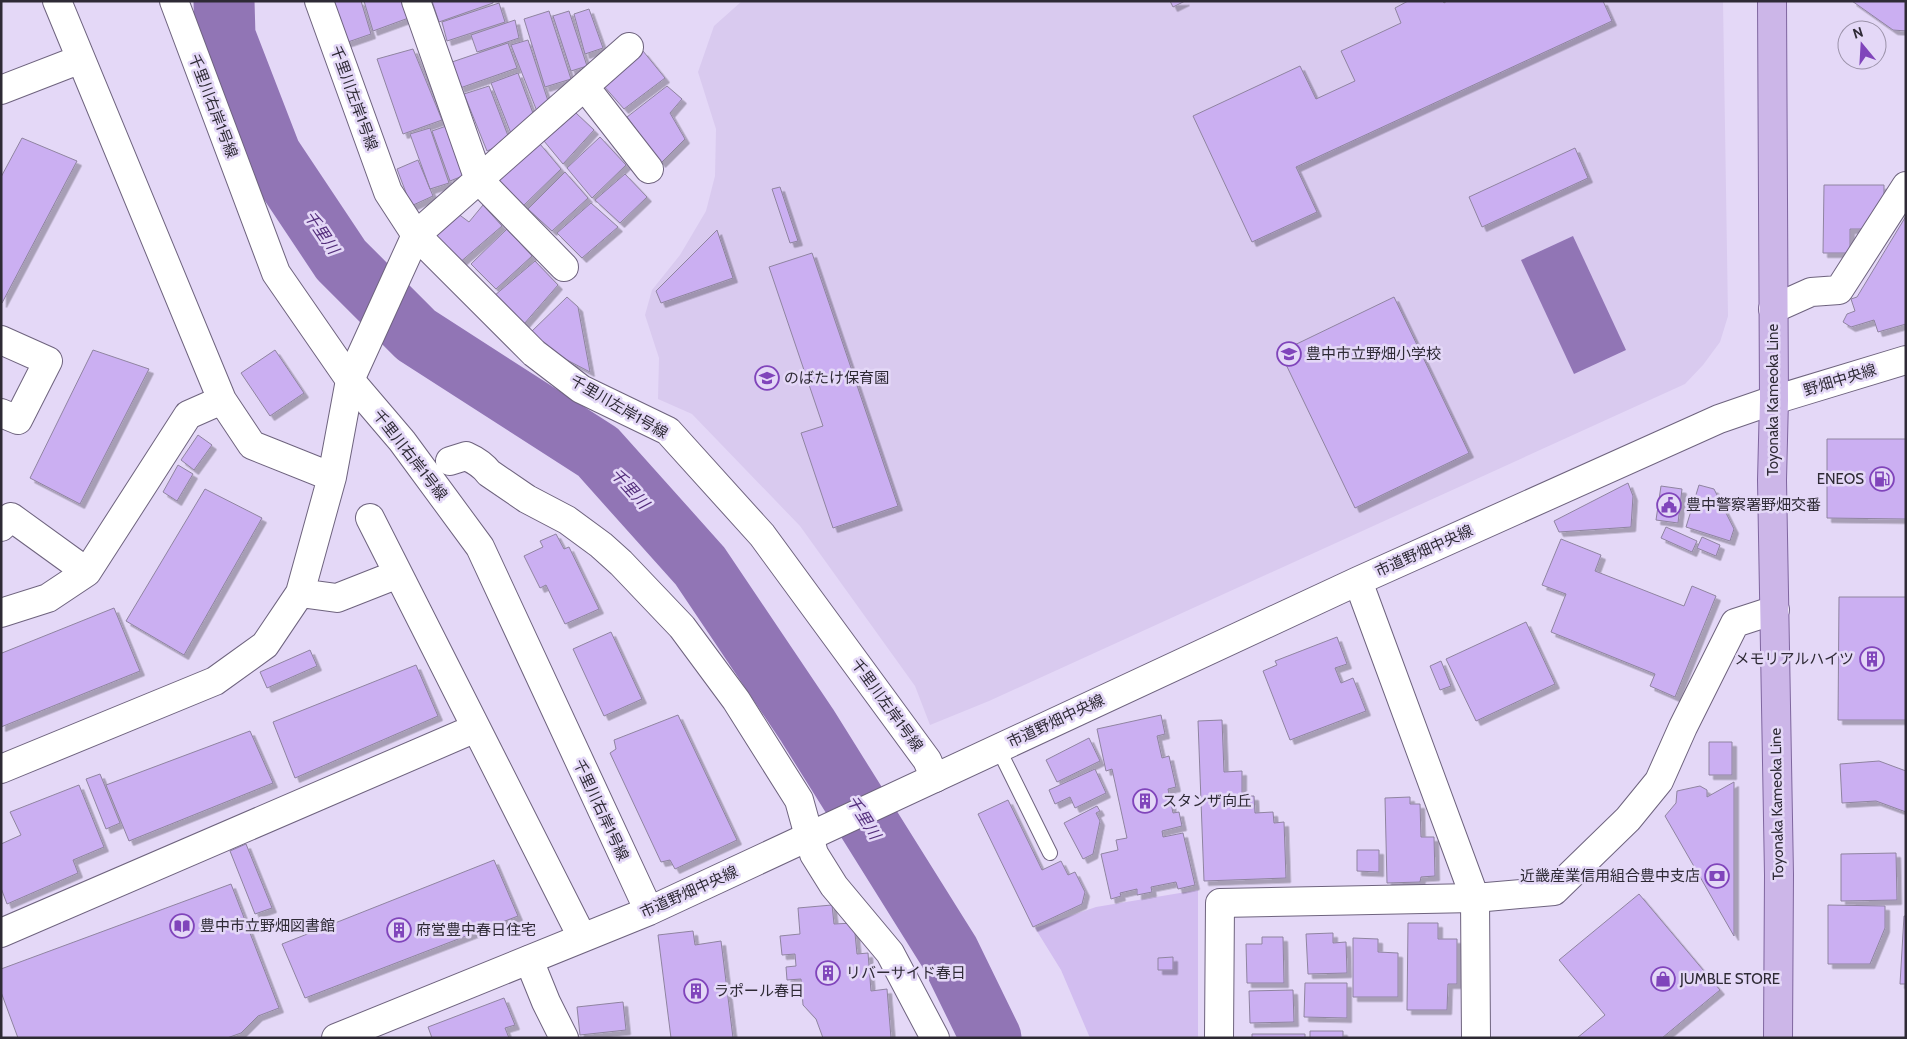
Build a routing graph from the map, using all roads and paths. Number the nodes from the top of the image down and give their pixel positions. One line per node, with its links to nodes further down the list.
1 (57, 1): 7 (street)
2 (174, 1): 18 (street, 千里川右岸1号線)
3 (319, 1): 13 (street, 千里川左岸1号線)
4 (416, 1): 11 (street)
5 (1772, 1): 15 (main road, Toyonaka Kameoka Line)
6 (629, 47): 8 (street)
7 (81, 60): 9 (street); 19 (street)
8 (585, 87): 10 (street); 11 (street)
9 (1, 90)
10 (649, 169)
11 (479, 180): 13 (street); 14 (street)
12 (1906, 186): 15 (street)
13 (412, 245): 18 (street); 35 (street, 千里川左岸1号線)
14 (564, 267)
15 (1773, 309): 20 (main road, Toyonaka Kameoka Line)
16 (1, 340): 21 (street)
17 (1906, 360): 20 (street, 野畑中央線)
18 (355, 369): 23 (street); 39 (street, 千里川右岸1号線)
19 (222, 400): 23 (street); 26 (street)
20 (1774, 400): 28 (street, 市道野畑中央線); 30 (main road, Toyonaka Kameoka Line)
21 (1, 413)
22 (450, 461): 36 (street, 千里川右岸1号線)
23 (332, 477): 29 (street)
24 (370, 518): 27 (street)
25 (1, 527): 26 (street)
26 (86, 572): 31 (street)
27 (398, 574): 29 (street); 32 (street)
28 (1358, 581): 33 (street, 市道野畑中央線); 38 (street)
29 (300, 593): 34 (street)
30 (1775, 610): 38 (street); 48 (main road, Toyonaka Kameoka Line)
31 (1, 613)
32 (476, 728): 40 (street); 41 (street)
33 (998, 748): 35 (street, 市道野畑中央線); 37 (lane)
34 (1, 769)
35 (929, 781): 36 (street, 市道野畑中央線)
36 (818, 832): 39 (street, 市道野畑中央線); 45 (street, 千里川右岸1号線)
37 (1050, 853)
38 (1475, 898): 46 (street); 47 (street)
39 (649, 911): 41 (street, 市道野畑中央線)
40 (1, 933)
41 (582, 937): 42 (street, 市道野畑中央線)
42 (529, 960): 43 (street, 市道野畑中央線); 44 (street)
43 (336, 1038)
44 (564, 1038)
45 (935, 1038)
46 (1219, 1038)
47 (1476, 1038)
48 (1778, 1038)

